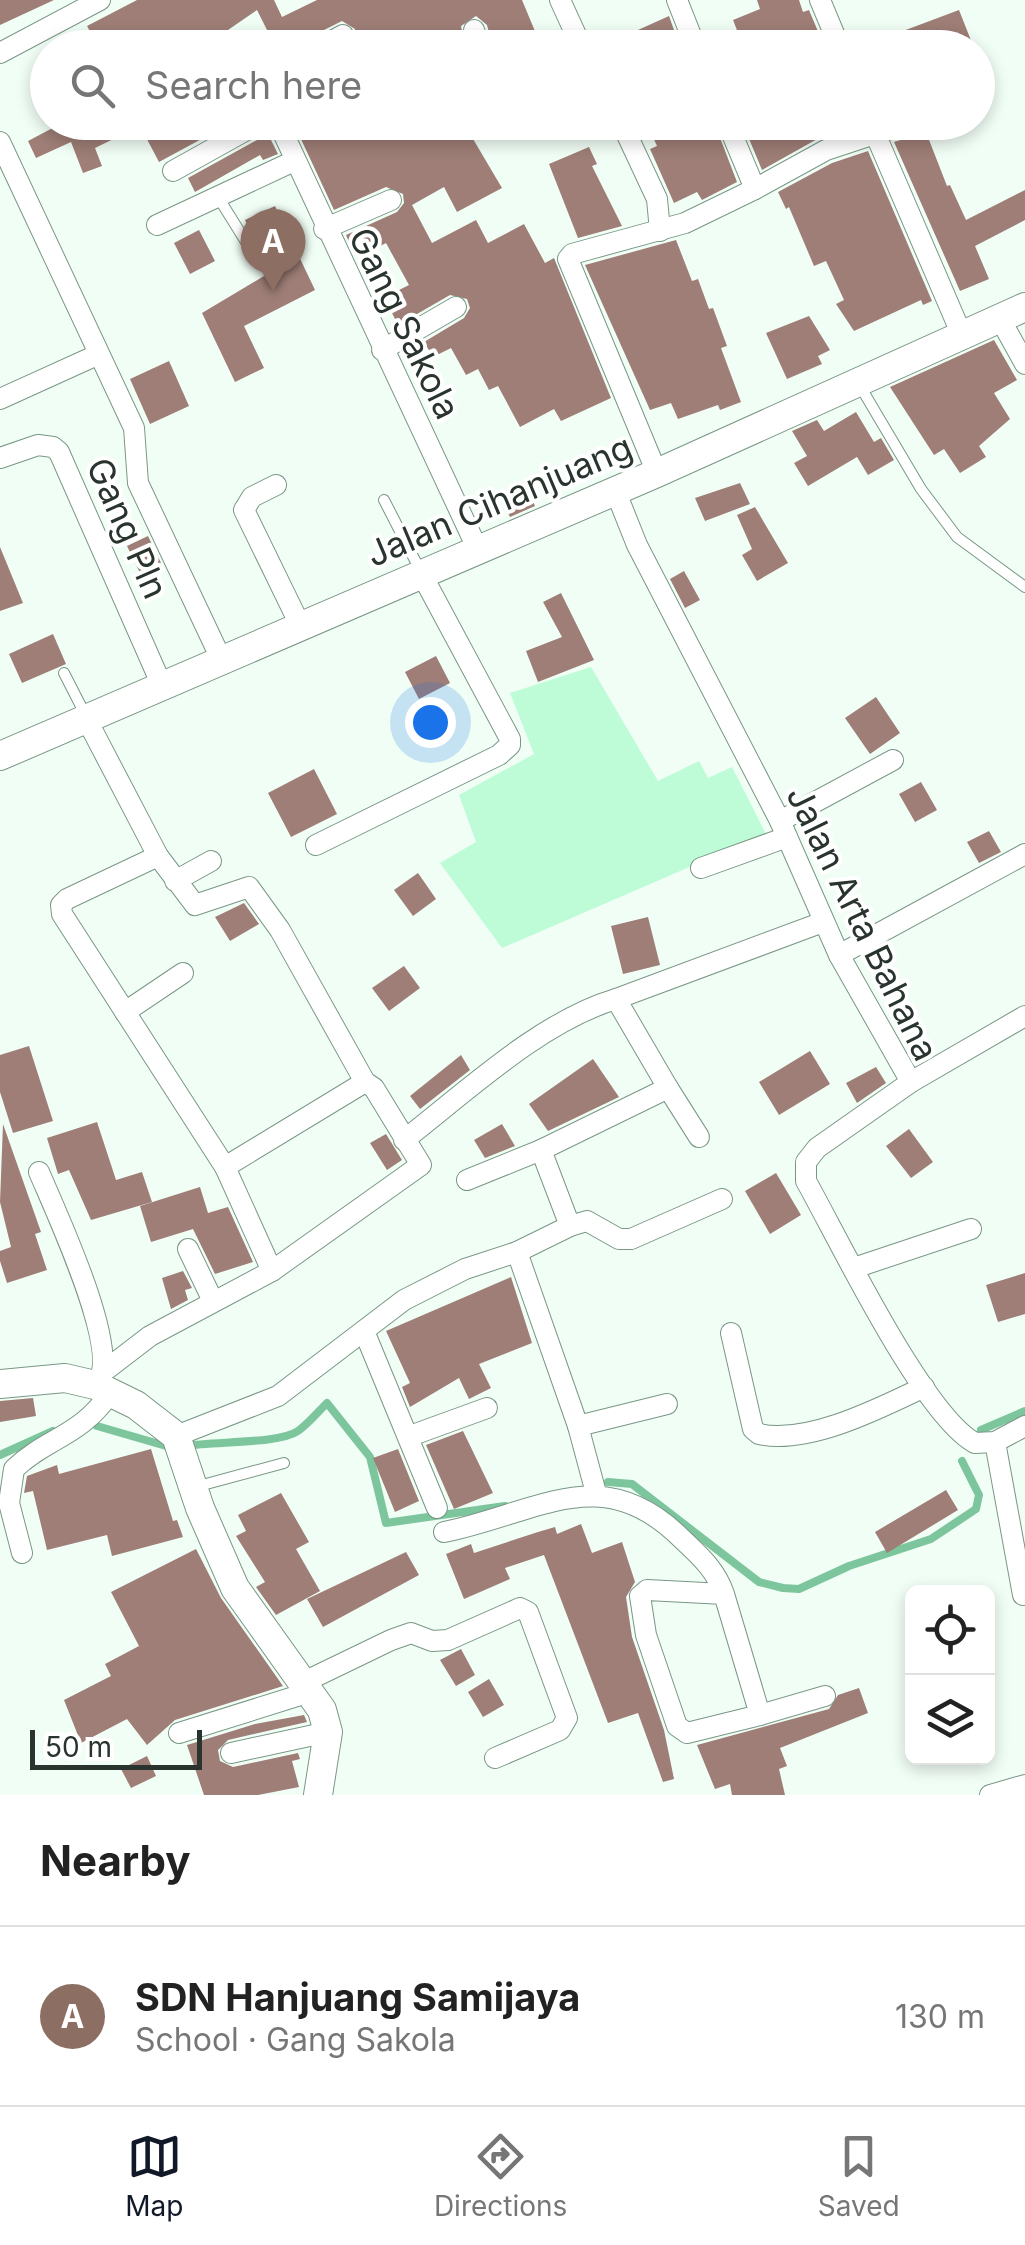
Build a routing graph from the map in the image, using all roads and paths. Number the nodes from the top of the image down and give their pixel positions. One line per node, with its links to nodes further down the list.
1 (100, 0): 5 (street)
2 (560, 0): 6 (street)
3 (677, 0): 7 (street)
4 (820, 0): 8 (street)
5 (43, 30)
6 (574, 30)
7 (689, 30)
8 (832, 30)
9 (30, 37): 10 (street)
10 (0, 53)
11 (229, 140): 19 (street)
12 (286, 140): 18 (street, Gang Sakola)
13 (629, 140): 25 (street)
14 (735, 140): 20 (street)
15 (846, 140): 20 (street)
16 (878, 140): 29 (street)
17 (0, 142): 31 (street)
18 (294, 160): 21 (street); 24 (street, Gang Sakola)
19 (173, 171)
20 (755, 189): 25 (street)
21 (218, 196): 23 (street); 26 (lane)
22 (391, 200): 24 (street)
23 (157, 225)
24 (324, 229): 30 (street, Gang Sakola)
25 (660, 231): 36 (street)
26 (252, 253)
27 (456, 308): 30 (street)
28 (1012, 312): 29 (main road, Jalan Cihanjuang); 32 (street)
29 (961, 333): 33 (main road, Jalan Cihanjuang)
30 (382, 350): 40 (street, Gang Sakola)
31 (97, 355): 34 (street); 44 (street)
32 (1025, 364)
33 (856, 380): 36 (main road, Jalan Cihanjuang); 42 (lane)
34 (0, 400)
35 (0, 458): 46 (street, Gang Pln)
36 (658, 472): 38 (main road, Jalan Cihanjuang)
37 (276, 486): 43 (street)
38 (615, 490): 40 (main road, Jalan Cihanjuang); 50 (street, Jalan Arta Bahana)
39 (384, 500): 41 (lane)
40 (478, 550): 41 (main road, Jalan Cihanjuang)
41 (422, 574): 43 (main road, Jalan Cihanjuang); 51 (street)
42 (1025, 587)
43 (300, 627): 44 (main road, Jalan Cihanjuang)
44 (222, 661): 46 (main road, Jalan Cihanjuang)
45 (64, 673): 47 (lane)
46 (163, 688): 47 (main road, Jalan Cihanjuang)
47 (88, 722): 48 (main road, Jalan Cihanjuang); 53 (street)
48 (1, 753)
49 (893, 760): 50 (street)
50 (784, 829): 55 (street); 57 (street, Jalan Arta Bahana)
51 (316, 846)
52 (1025, 854): 58 (street)
53 (158, 856): 56 (street); 61 (street)
54 (211, 861): 56 (street)
55 (702, 868)
56 (175, 881): 63 (street)
57 (823, 922): 58 (street, Jalan Arta Bahana); 60 (street)
58 (839, 956): 64 (street, Jalan Arta Bahana)
59 (184, 973): 61 (street)
60 (616, 999): 65 (street); 67 (street)
61 (125, 1012): 69 (street)
62 (1025, 1016): 64 (street)
63 (365, 1082): 67 (street); 69 (street)
64 (911, 1082): 77 (street, Jalan Arta Bahana)
65 (668, 1088): 66 (street); 68 (street)
66 (699, 1137)
67 (404, 1140): 78 (street)
68 (541, 1150): 71 (street); 73 (street)
69 (225, 1167): 78 (street)
70 (40, 1172): 82 (street)
71 (467, 1180)
72 (722, 1198): 73 (street)
73 (570, 1226): 76 (street)
74 (971, 1230): 77 (street)
75 (188, 1249): 79 (street)
76 (516, 1252): 80 (street); 87 (street)
77 (854, 1268): 84 (street, Jalan Arta Bahana)
78 (272, 1270): 79 (street)
79 (212, 1300): 82 (street)
80 (364, 1331): 89 (street); 91 (street)
81 (731, 1333): 84 (street)
82 (103, 1383): 83 (main road); 91 (main road); 95 (street)
83 (0, 1384)
84 (924, 1388): 90 (street, Jalan Arta Bahana)
85 (667, 1404): 87 (street)
86 (486, 1408): 89 (street)
87 (578, 1426): 94 (street)
88 (1025, 1426): 90 (street)
89 (410, 1436): 96 (street)
90 (994, 1442): 100 (street)
91 (180, 1444): 93 (main road)
92 (284, 1463): 93 (lane)
93 (194, 1487): 101 (main road)
94 (596, 1493): 97 (street); 99 (street)
95 (5, 1504): 98 (street)
96 (437, 1508)
97 (444, 1532)
98 (22, 1553)
99 (724, 1594): 103 (street); 103 (street)
100 (1024, 1595)
101 (306, 1687): 104 (main road); 105 (street); 107 (street)
102 (825, 1696): 103 (street)
103 (760, 1715)
104 (328, 1732): 106 (street); 109 (main road)
105 (179, 1733)
106 (231, 1753)
107 (495, 1758)
108 (1025, 1786): 110 (street)
109 (317, 1795)
110 (990, 1795)

